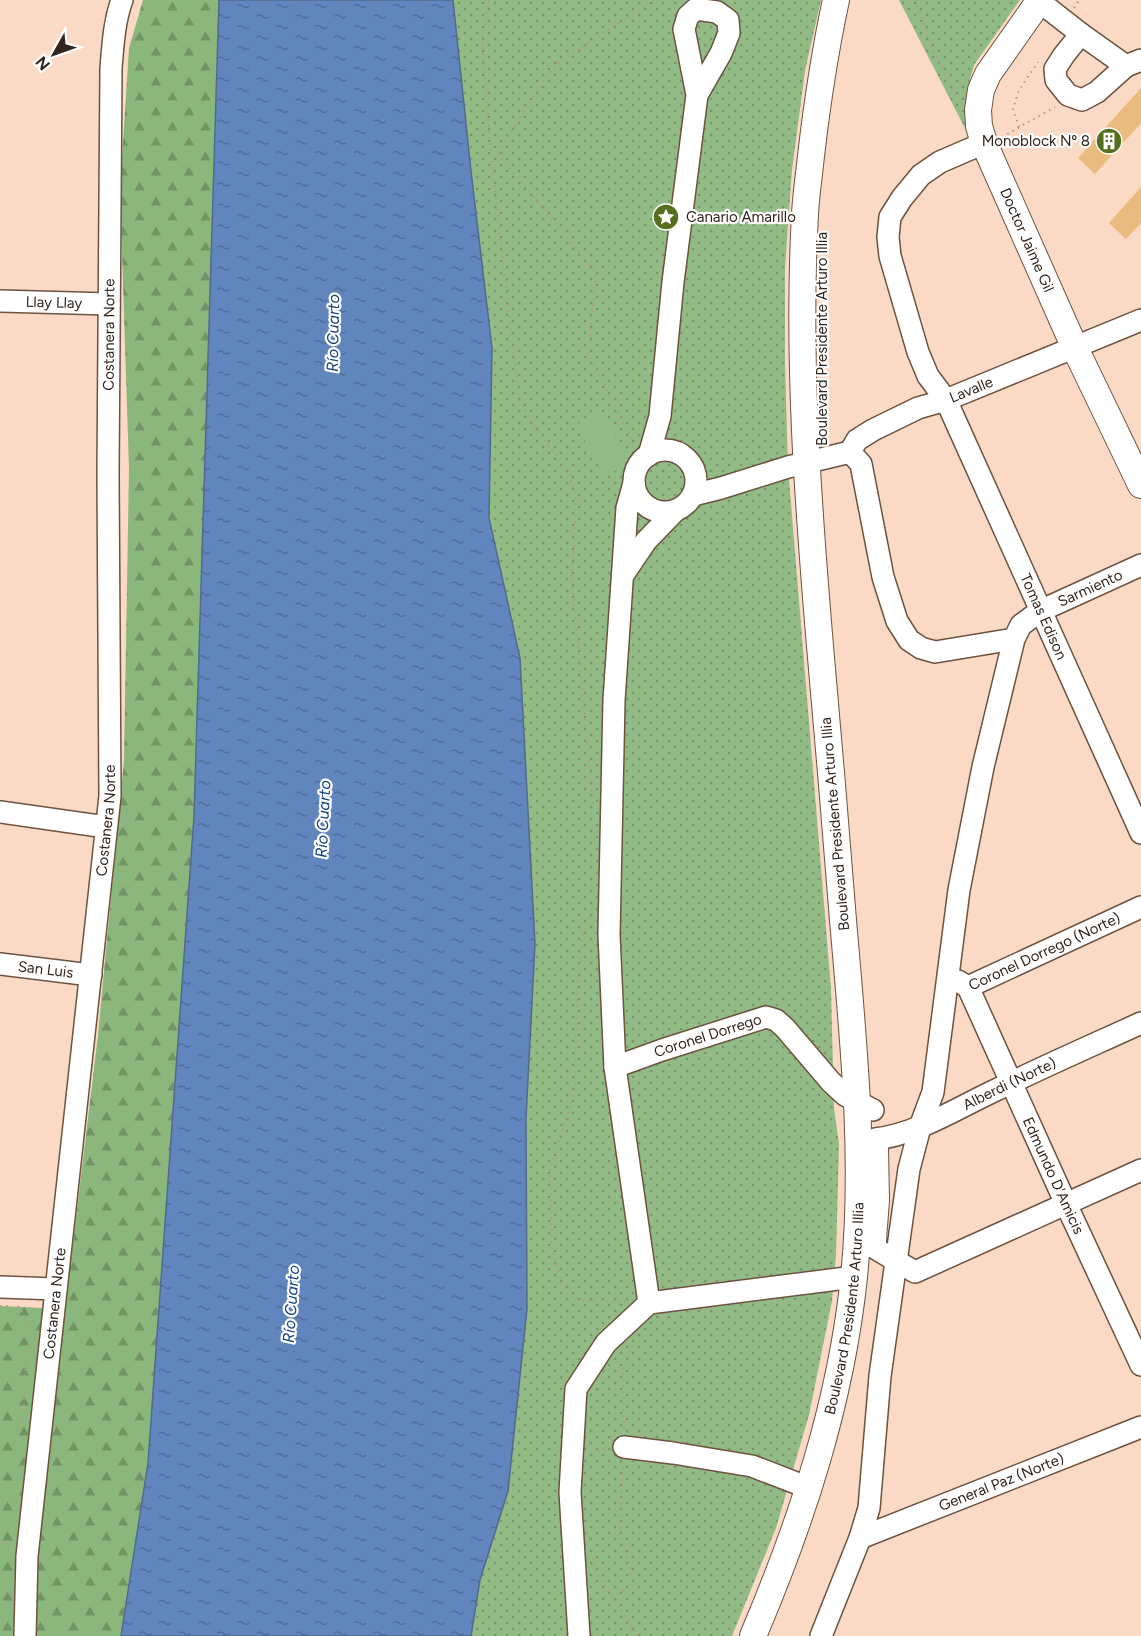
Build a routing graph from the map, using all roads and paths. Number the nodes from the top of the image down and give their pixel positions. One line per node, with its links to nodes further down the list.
1 (122, 0): 17 (street, Costanera Norte)
2 (489, 0): 15 (path)
3 (654, 0): 14 (path)
4 (836, 0): 24 (main road, Boulevard Presidente Arturo Illia)
5 (854, 0): 24 (main road, Boulevard Presidente Arturo Illia)
6 (916, 0): 12 (path)
7 (1048, 3): 8 (street); 13 (main road, Doctor Jaime Gil)
8 (1082, 34): 9 (street); 11 (street)
9 (1133, 63): 11 (street)
10 (696, 95): 23 (street)
11 (1073, 96): 13 (path)
12 (958, 99)
13 (990, 141): 19 (main road, Doctor Jaime Gil); 20 (street, Tomas Edison)
14 (498, 154): 15 (path); 23 (path)
15 (492, 163): 35 (path)
16 (0, 302): 17 (street, Llay Llay)
17 (109, 304): 37 (street, Costanera Norte)
18 (1141, 320): 19 (street, Lavalle)
19 (1083, 344): 20 (street, Lavalle); 21 (main road, Doctor Jaime Gil); 27 (main road, Doctor Jaime Gil)
20 (946, 400): 22 (street, Lavalle); 33 (street, Tomas Edison)
21 (1141, 448)
22 (850, 452): 24 (street); 34 (street)
23 (652, 455): 25 (street); 26 (street)
24 (815, 461): 28 (street); 49 (main road, Boulevard Presidente Arturo Illia)
25 (691, 465): 28 (street); 29 (street)
26 (634, 483): 30 (street); 32 (street)
27 (1141, 485)
28 (721, 488): 29 (street)
29 (693, 495): 30 (street)
30 (676, 510): 32 (street)
31 (1141, 565): 33 (street, Sarmiento)
32 (623, 576): 46 (street)
33 (1040, 611): 34 (street, Sarmiento); 38 (street, Tomas Edison)
34 (1014, 639): 43 (street)
35 (593, 805)
36 (0, 812): 37 (street)
37 (106, 827): 42 (street, Costanera Norte)
38 (1141, 833)
39 (1141, 908): 44 (street, Coronel Dorrego (Norte))
40 (593, 911): 59 (path)
41 (0, 964): 42 (street, San Luis)
42 (91, 975): 58 (street, Costanera Norte)
43 (949, 977): 44 (street, Coronel Dorrego (Norte)); 47 (street)
44 (968, 987): 48 (street, Edmundo D'Amicis)
45 (1141, 1023): 48 (street, Alberdi (Norte))
46 (615, 1067): 49 (street, Coronel Dorrego); 59 (street)
47 (935, 1078): 50 (street); 51 (street)
48 (1011, 1082): 50 (street, Alberdi (Norte)); 53 (street, Edmundo D'Amicis)
49 (866, 1106): 51 (main road, Boulevard Presidente Arturo Illia); 54 (main road, Boulevard Presidente Arturo Illia)
50 (920, 1126): 51 (street, Alberdi (Norte)); 55 (street)
51 (881, 1139): 54 (main road, Boulevard Presidente Arturo Illia)
52 (1141, 1170): 53 (street)
53 (1066, 1204): 55 (street); 62 (street, Edmundo D'Amicis)
54 (865, 1246): 55 (street); 56 (main road, Boulevard Presidente Arturo Illia); 77 (main road, Boulevard Presidente Arturo Illia)
55 (897, 1261): 69 (street)
56 (854, 1277): 59 (street); 67 (main road, Boulevard Presidente Arturo Illia)
57 (0, 1287): 58 (street)
58 (56, 1289): 73 (street, Costanera Norte)
59 (649, 1303): 74 (street)
60 (0, 1306): 64 (path)
61 (636, 1336): 65 (path)
62 (1141, 1365)
63 (1141, 1427): 69 (street, General Paz (Norte))
64 (22, 1433)
65 (624, 1448): 66 (path); 67 (street); 72 (path)
66 (588, 1451)
67 (809, 1488): 76 (main road, Boulevard Presidente Arturo Illia)
68 (12, 1536): 70 (path)
69 (860, 1538): 78 (street)
70 (0, 1544)
71 (592, 1554): 72 (path)
72 (612, 1598): 75 (path)
73 (25, 1636)
74 (579, 1636)
75 (638, 1636)
76 (753, 1636)
77 (771, 1636)
78 (821, 1636)

